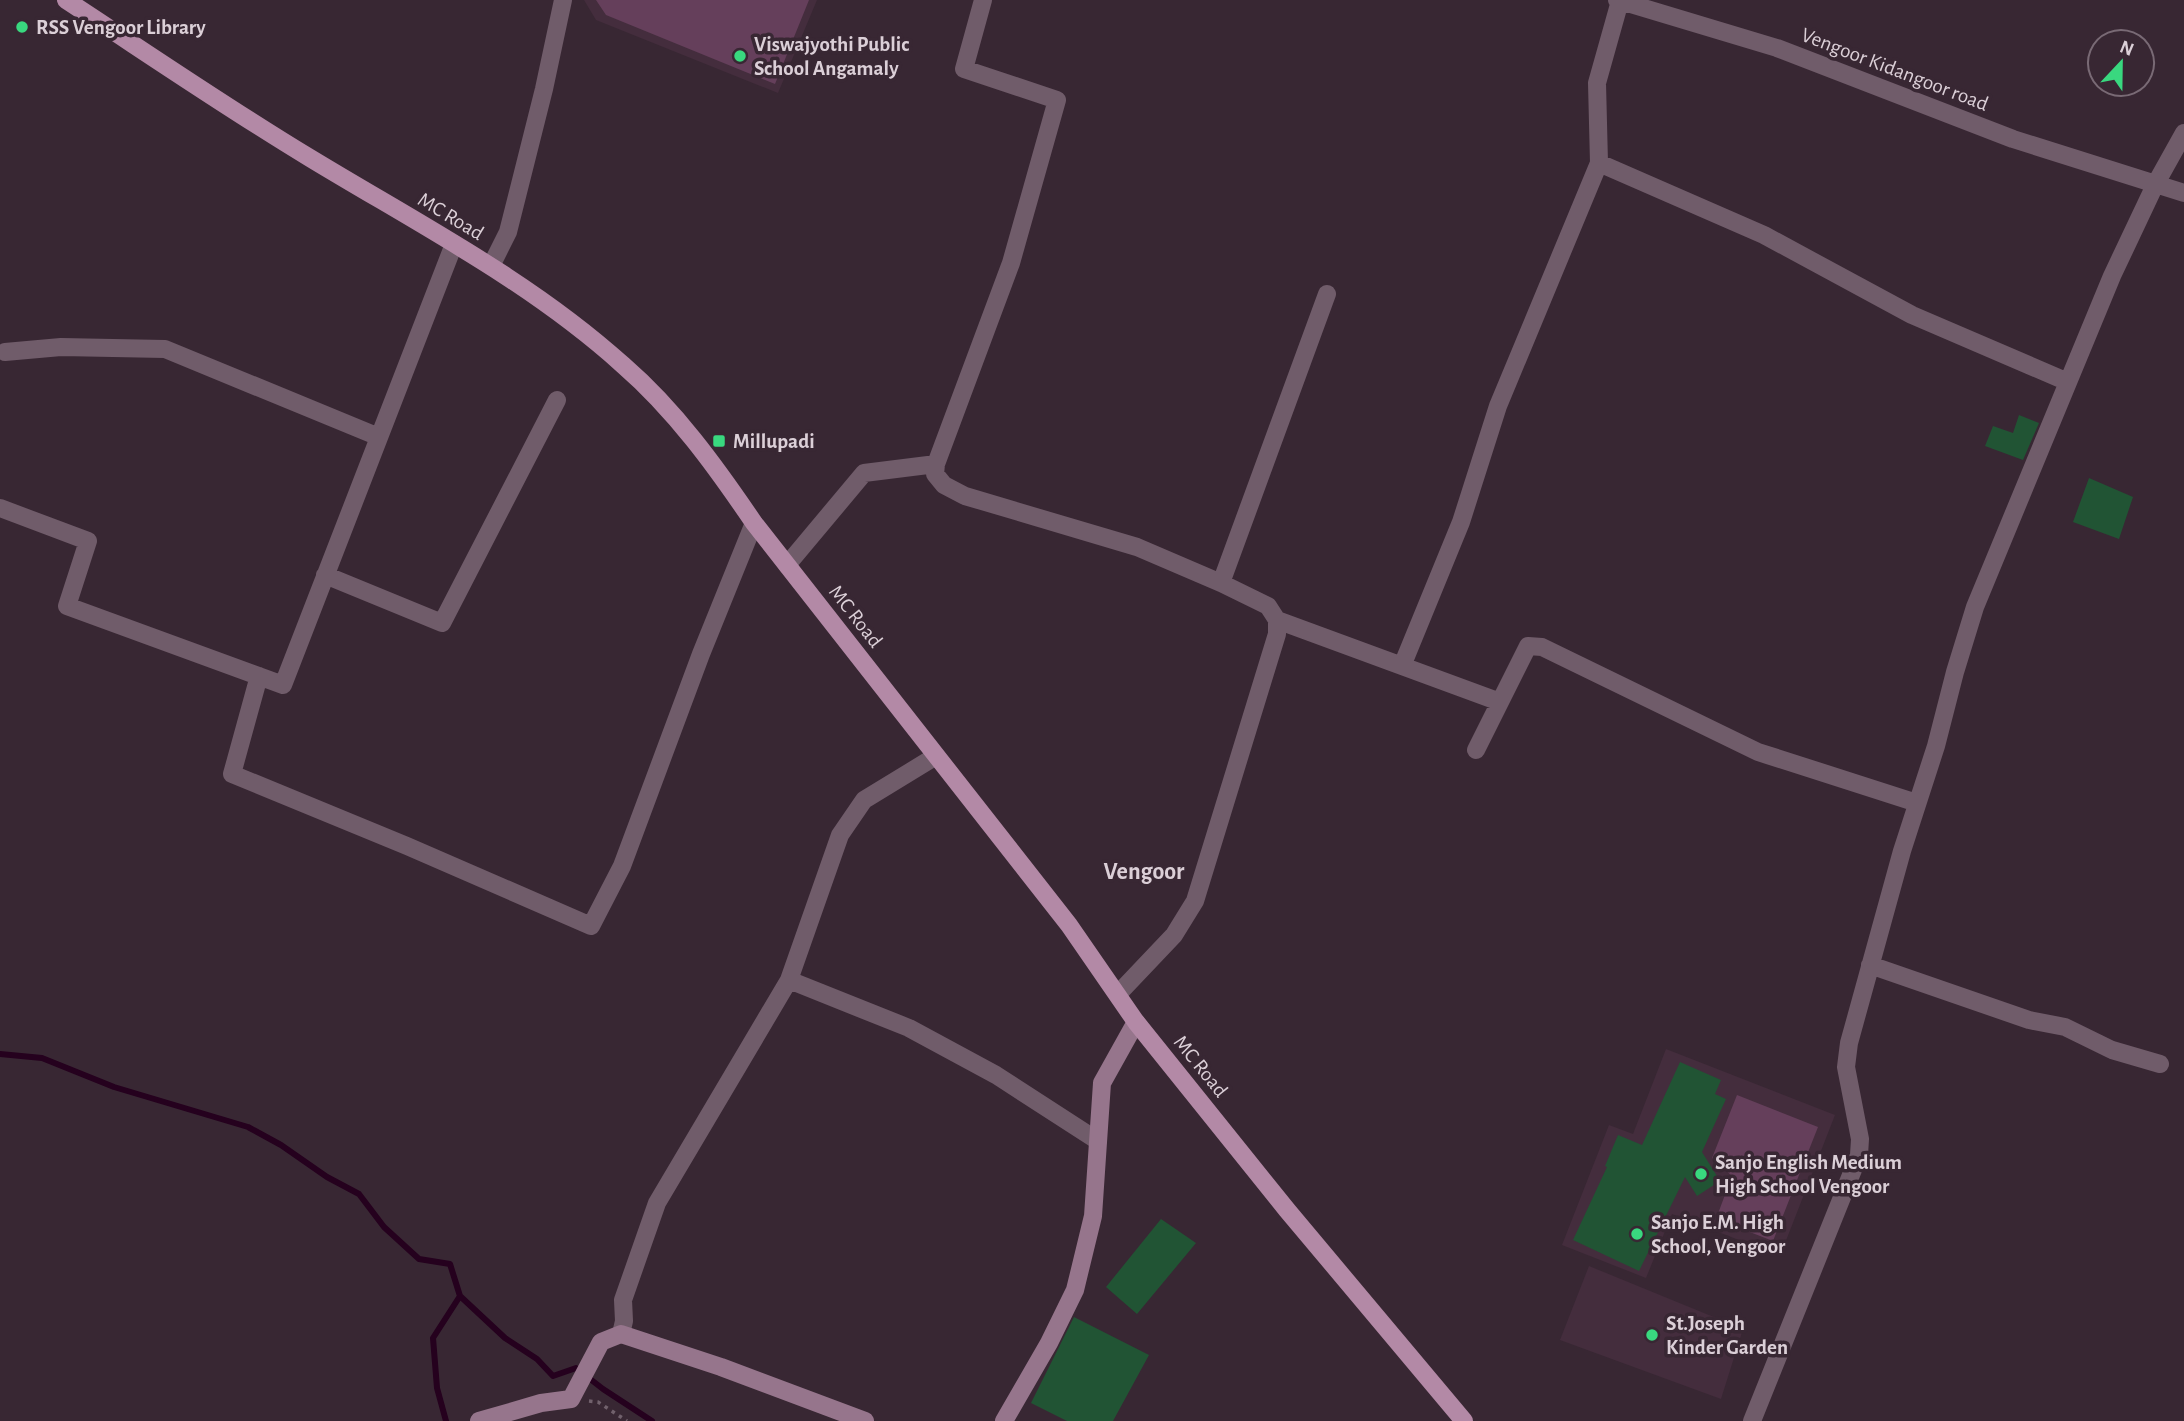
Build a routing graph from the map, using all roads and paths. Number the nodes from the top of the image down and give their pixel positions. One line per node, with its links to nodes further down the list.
1 (66, 0): 9 (main road, MC Road)
2 (563, 0): 10 (street)
3 (984, 0): 16 (street)
4 (1619, 0): 6 (street); 7 (street, Vengoor Kidangoor road)
5 (2184, 133): 7 (street)
6 (1599, 163): 13 (street); 23 (street)
7 (2155, 184): 8 (street, Vengoor Kidangoor road); 13 (street)
8 (2184, 193)
9 (454, 244): 10 (main road, MC Road); 15 (street)
10 (491, 266): 18 (main road, MC Road)
11 (1327, 294): 21 (street)
12 (2, 355): 15 (street)
13 (2068, 382): 28 (street)
14 (557, 400): 20 (street)
15 (379, 437): 20 (street)
16 (936, 464): 19 (street); 21 (street)
17 (0, 508): 24 (street)
18 (754, 523): 19 (main road, MC Road); 24 (street)
19 (787, 565): 27 (main road, MC Road)
20 (325, 575): 24 (street)
21 (1222, 583): 22 (street)
22 (1277, 620): 23 (street); 31 (street)
23 (1402, 666): 25 (street)
24 (259, 676)
25 (1500, 702): 26 (street); 28 (street)
26 (1476, 751)
27 (936, 756): 30 (street); 31 (main road, MC Road)
28 (1917, 803): 29 (street)
29 (1870, 965): 33 (street); 42 (street)
30 (789, 980): 34 (street); 35 (street)
31 (1118, 994): 32 (main road, MC Road)
32 (1136, 1022): 34 (street); 41 (main road, MC Road)
33 (2160, 1064)
34 (1098, 1141): 40 (street)
35 (621, 1334): 36 (street); 39 (street)
36 (570, 1399): 37 (street); 38 (path)
37 (478, 1421)
38 (627, 1421)
39 (865, 1421)
40 (1004, 1421)
41 (1464, 1421)
42 (1752, 1421)

